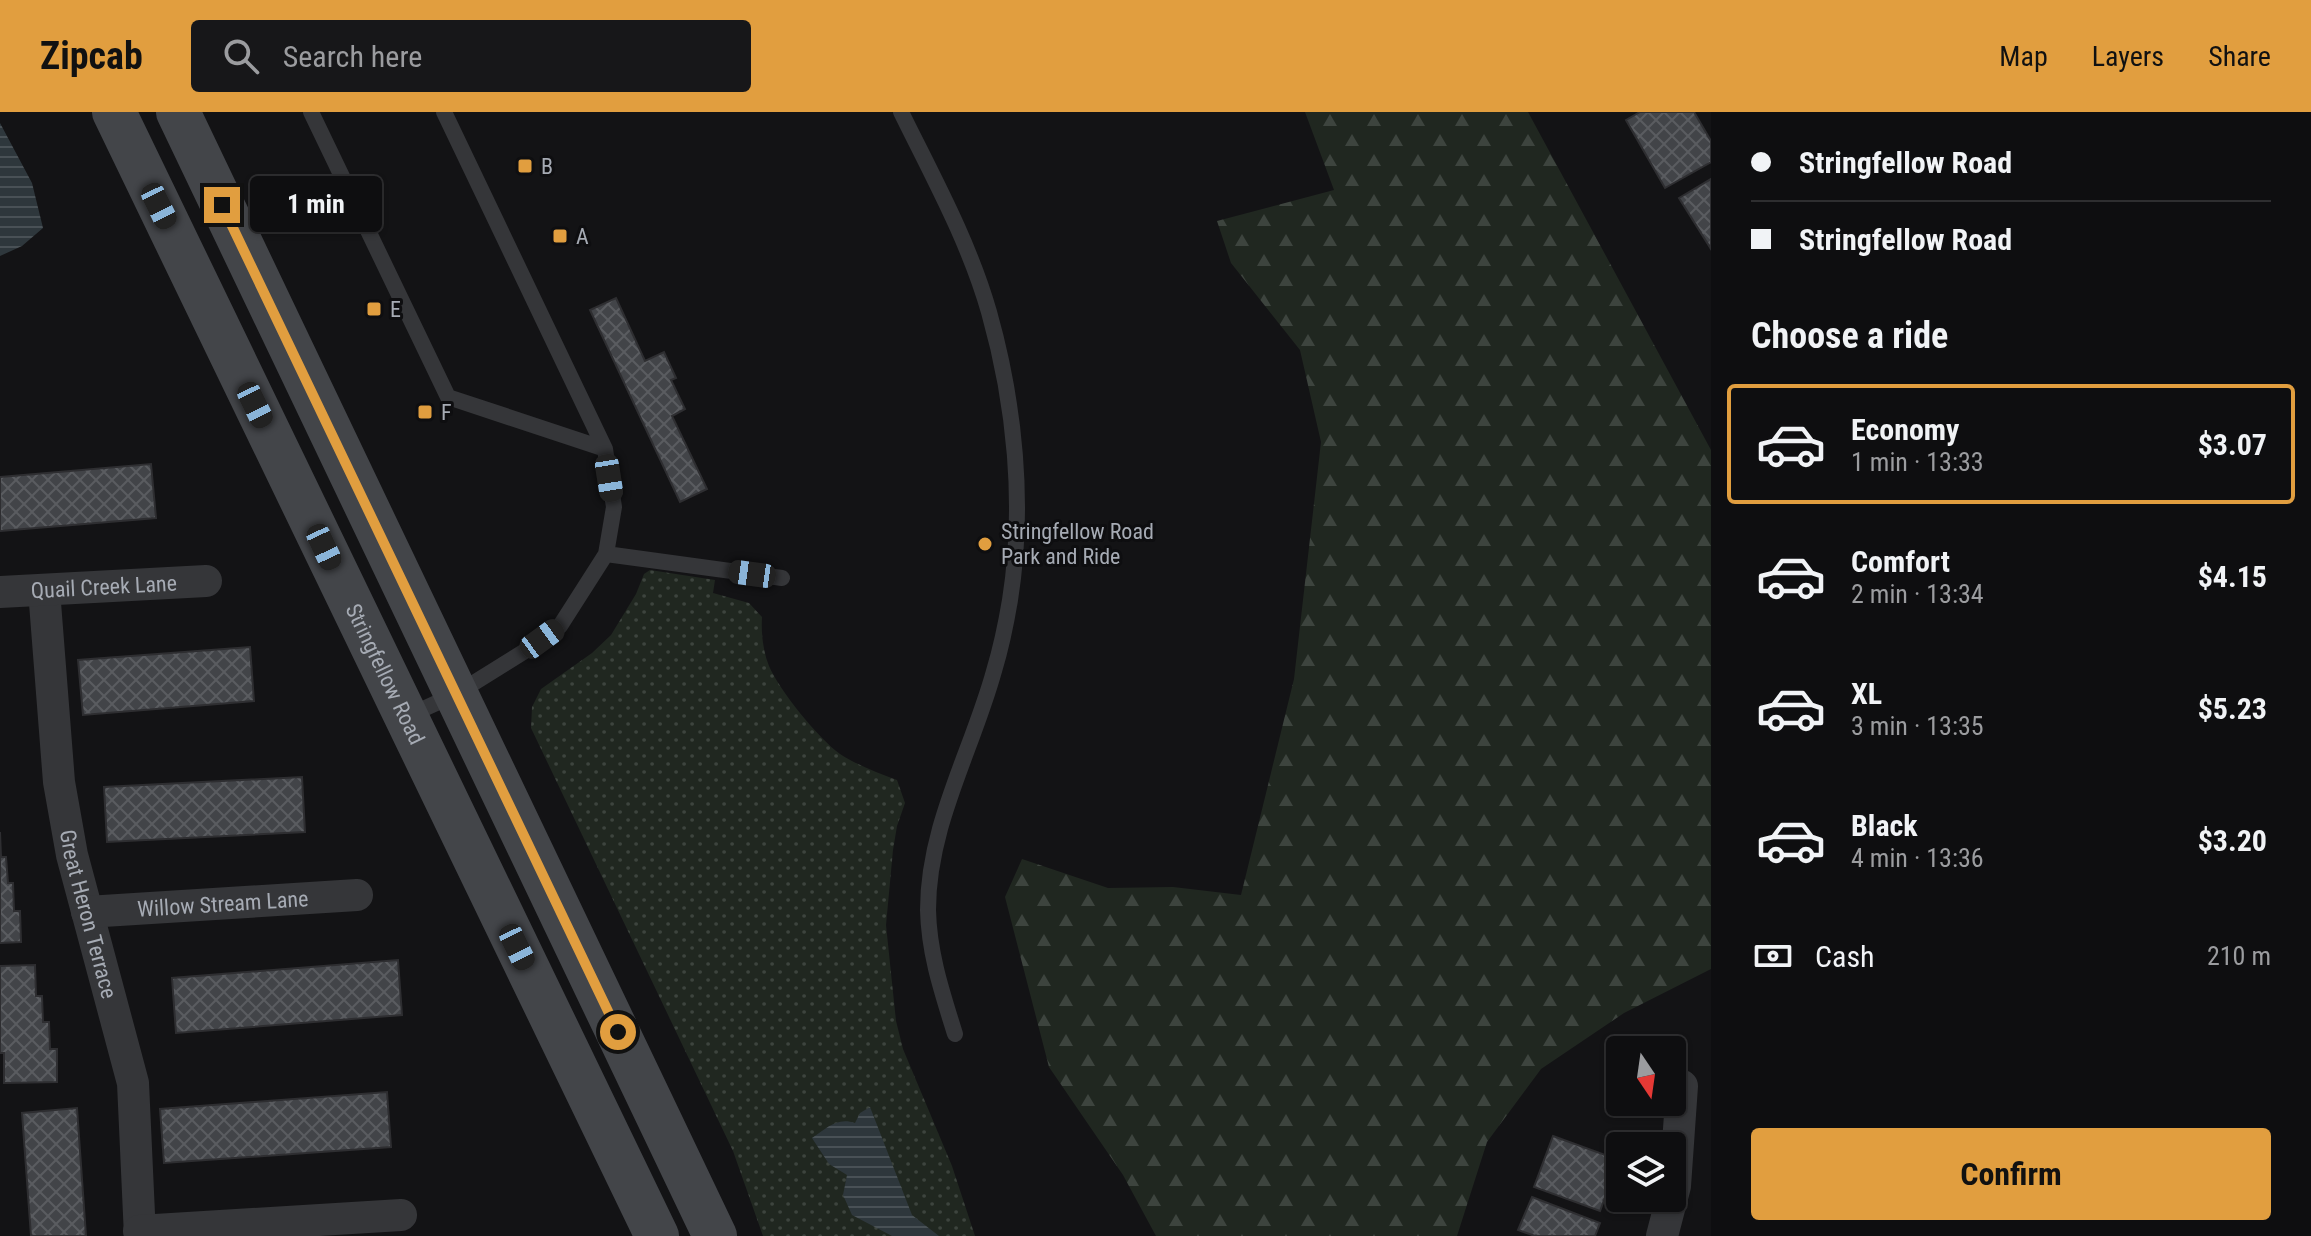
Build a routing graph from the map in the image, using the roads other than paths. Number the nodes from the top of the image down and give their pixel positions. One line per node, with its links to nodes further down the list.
1 (114, 112): 13 (main road, Stringfellow Road)
2 (178, 112): 12 (main road)
3 (311, 112): 6 (lane)
4 (444, 112): 6 (lane)
5 (901, 112): 16 (lane)
6 (605, 449): 7 (lane)
7 (606, 554): 8 (lane); 12 (lane)
8 (782, 578)
9 (206, 581): 10 (street, Quail Creek Lane)
10 (44, 590): 11 (street, Quail Creek Lane); 15 (street, Great Heron Terrace)
11 (0, 592)
12 (456, 694): 13 (lane); 21 (main road)
13 (406, 718): 20 (main road, Stringfellow Road)
14 (357, 895): 15 (street, Willow Stream Lane)
15 (87, 912): 19 (street, Great Heron Terrace)
16 (955, 1034)
17 (1680, 1116): 22 (street)
18 (401, 1215): 19 (street)
19 (140, 1233)
20 (657, 1236)
21 (715, 1236)
22 (1662, 1236)

